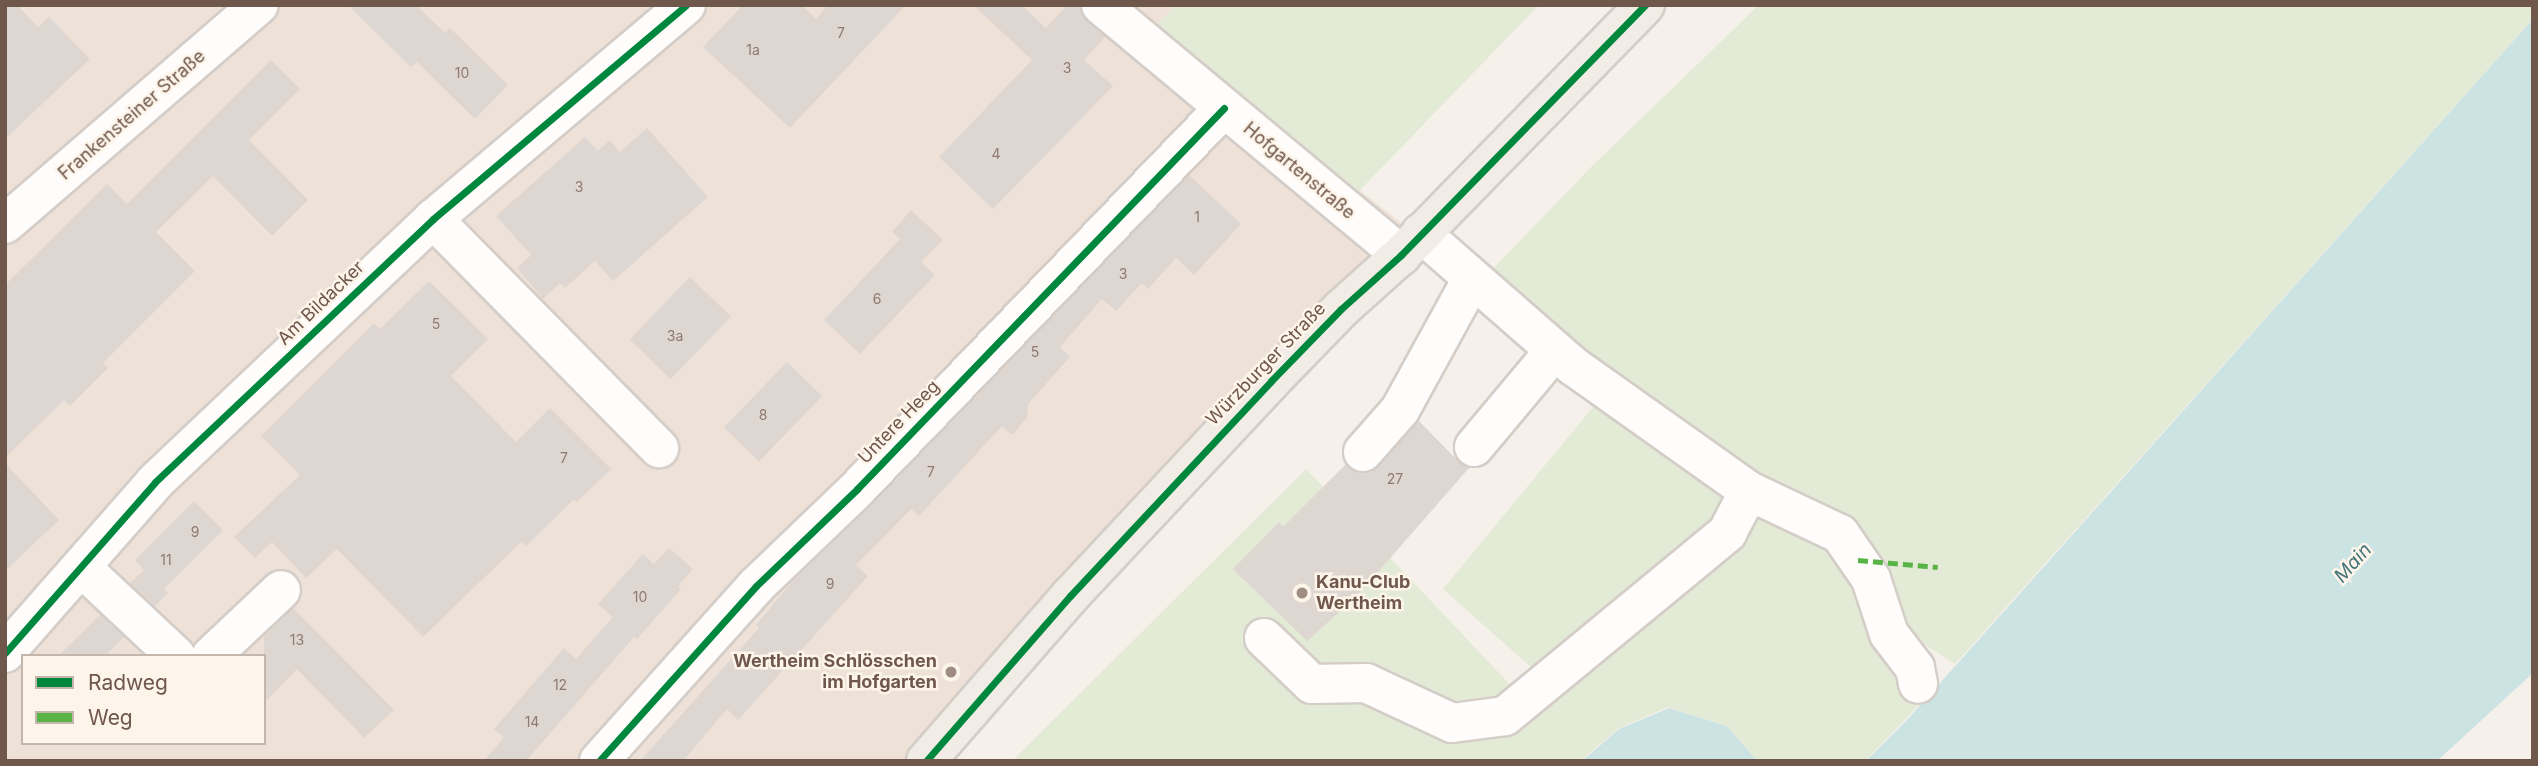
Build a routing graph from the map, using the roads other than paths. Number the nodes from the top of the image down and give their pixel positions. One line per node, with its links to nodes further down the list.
1 (259, 5): 7 (street, Frankensteiner Straße)
2 (686, 5): 6 (street, Am Bildacker)
3 (1101, 5): 5 (street, Hofgartenstraße)
4 (1645, 5): 8 (main road, Würzburger Straße)
5 (1224, 108): 8 (street, Hofgartenstraße); 22 (street, Untere Heeg)
6 (433, 219): 12 (street); 15 (street, Am Bildacker)
7 (5, 224)
8 (1411, 244): 9 (street, Hofgartenstraße); 23 (main road, Würzburger Straße)
9 (1472, 279): 10 (street, Hofgartenstraße); 13 (street)
10 (1555, 350): 11 (street); 14 (street, Hofgartenstraße)
11 (1474, 447)
12 (659, 448)
13 (1363, 452)
14 (1749, 491): 17 (street); 21 (street, Hofgartenstraße)
15 (80, 567): 18 (street, Am Bildacker); 19 (street)
16 (281, 590): 20 (street)
17 (1264, 638)
18 (5, 653)
19 (174, 654)
20 (213, 654)
21 (1923, 672)
22 (598, 761)
23 (926, 761)

